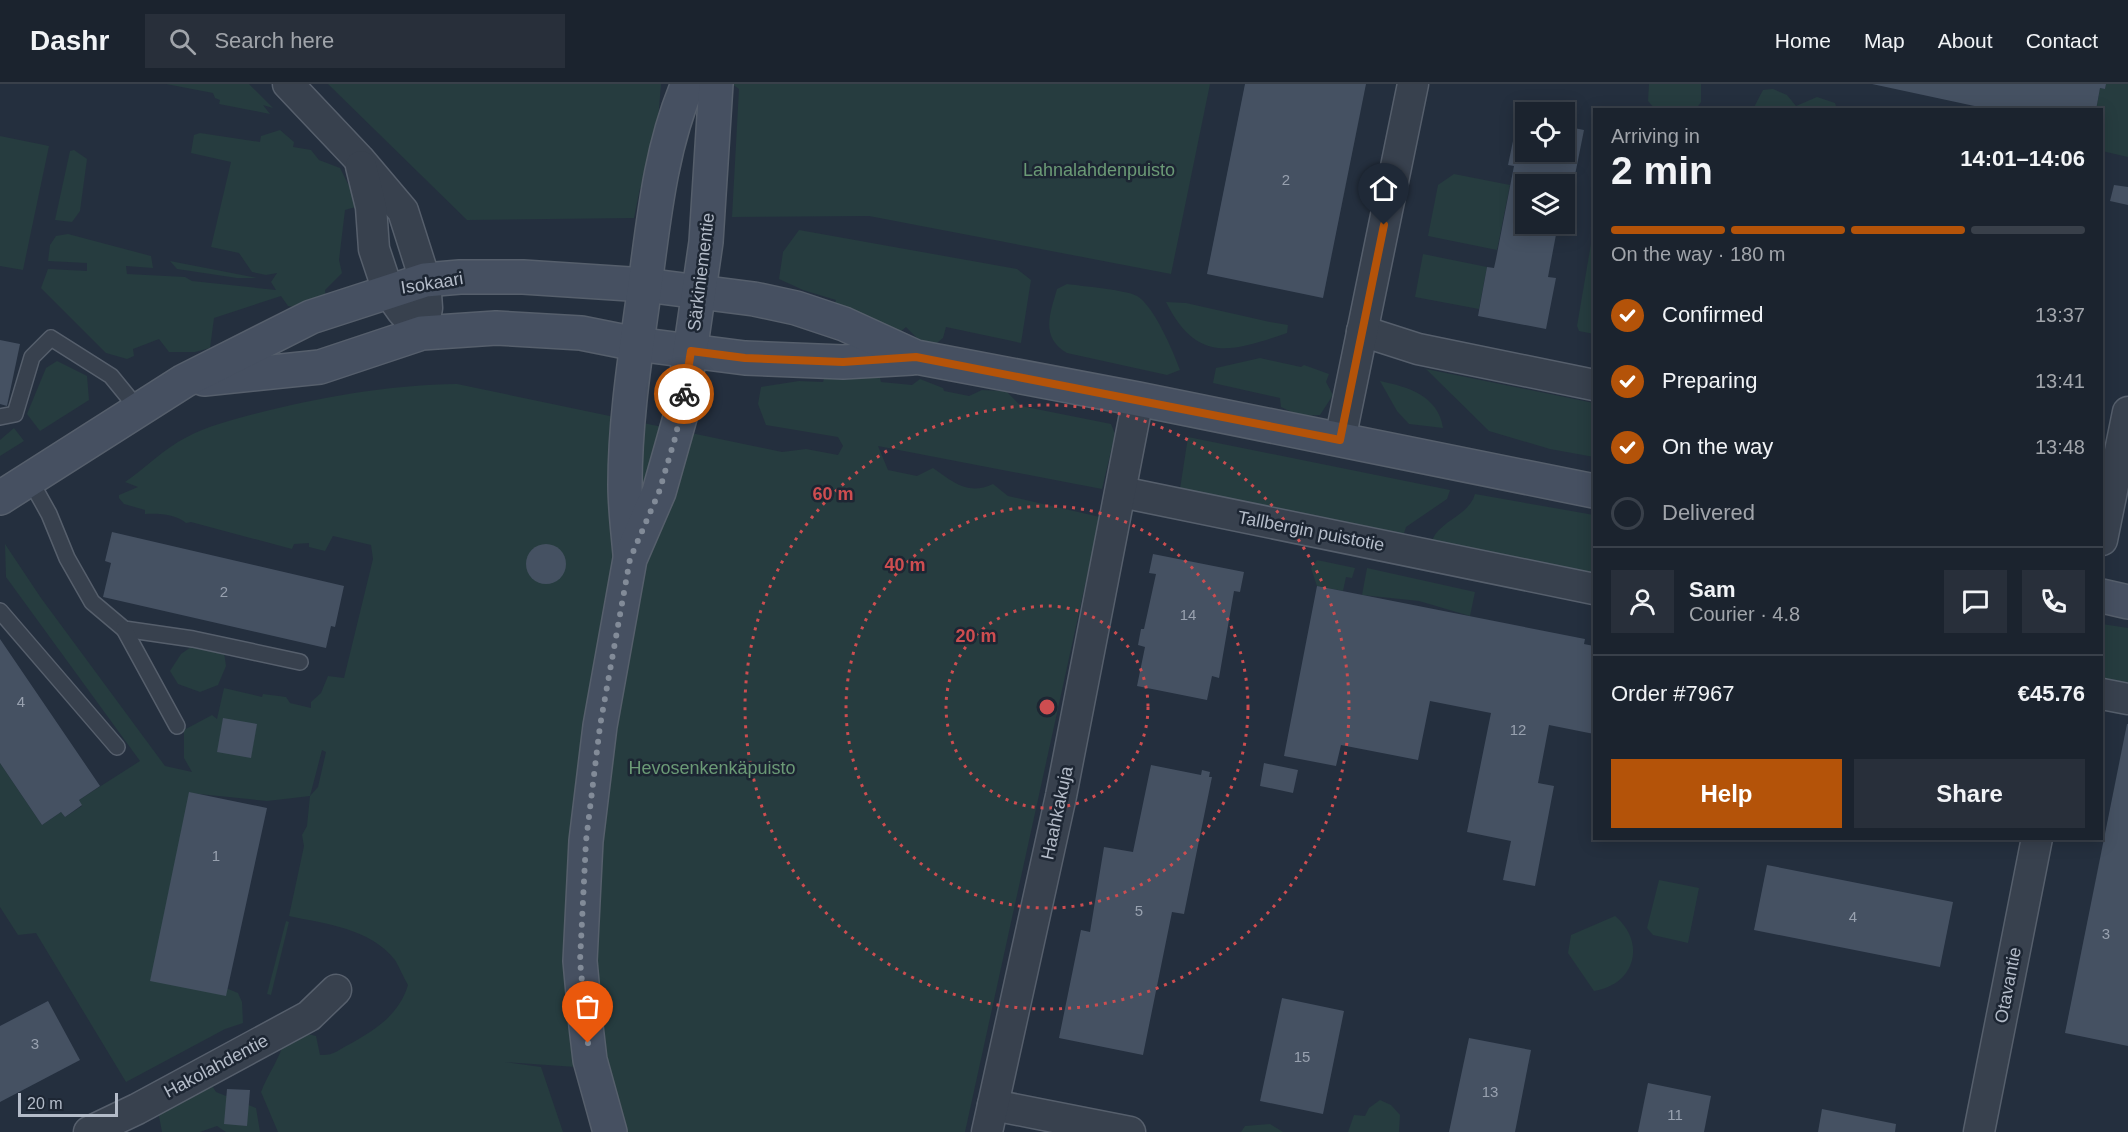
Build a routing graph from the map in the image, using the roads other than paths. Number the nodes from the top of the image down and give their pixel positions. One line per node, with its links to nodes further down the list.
1 (288, 84): 5 (street)
2 (688, 84): 7 (street, Särkiniementie)
3 (717, 84): 9 (street, Särkiniementie)
4 (1413, 84): 10 (street)
5 (359, 159): 6 (street); 8 (street)
6 (425, 280): 7 (street, Isokaari); 8 (street, Isokaari); 11 (street)
7 (645, 285): 9 (street, Isokaari); 12 (street, Särkiniementie)
8 (388, 291): 11 (street); 15 (street, Isokaari)
9 (699, 291): 13 (street, Särkiniementie); 14 (street)
10 (1362, 332): 16 (street); 21 (street)
11 (422, 333): 12 (street, Isokaari); 15 (street, Isokaari)
12 (636, 344): 13 (street, Isokaari); 28 (street, Särkiniementie)
13 (691, 351): 14 (street); 28 (street, Särkiniementie)
14 (916, 357): 17 (street)
15 (184, 381): 18 (street, Isokaari)
16 (1593, 385)
17 (1138, 399): 21 (street); 24 (street)
18 (138, 409): 20 (lane); 22 (street, Isokaari)
19 (2128, 412): 25 (street)
20 (0, 417)
21 (1340, 440): 23 (street)
22 (30, 480): 26 (street, Isokaari); 33 (lane)
23 (1593, 491)
24 (1121, 492): 29 (street, Tallbergin puistotie); 41 (street, Haahkakuja)
25 (2114, 493): 27 (street)
26 (0, 498)
27 (2103, 536)
28 (630, 559): 43 (street, Särkiniementie)
29 (1593, 589)
30 (2103, 596): 31 (street)
31 (2128, 602)
32 (0, 611): 38 (lane)
33 (124, 629): 34 (lane); 37 (lane)
34 (300, 662)
35 (2103, 694): 36 (street)
36 (2128, 699)
37 (177, 726)
38 (117, 747)
39 (2037, 840): 45 (street, Otavantie)
40 (336, 990): 42 (street, Hakolahdentie)
41 (990, 1118): 44 (street)
42 (89, 1132)
43 (610, 1132)
44 (1130, 1132)
45 (1979, 1132)

